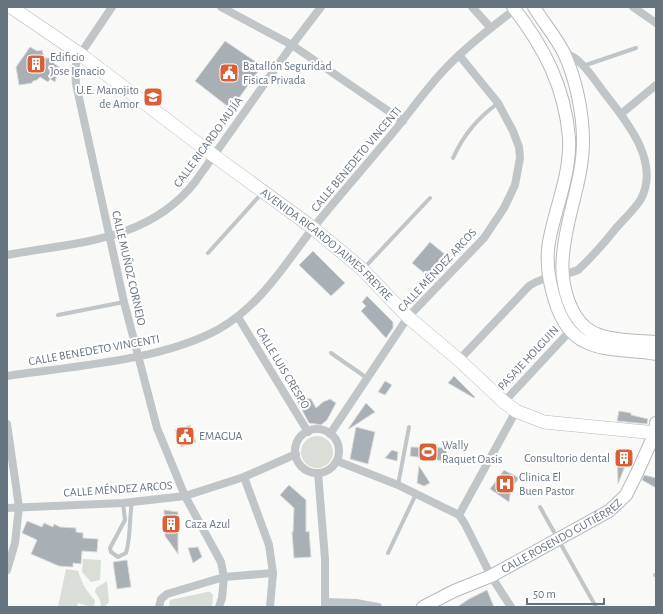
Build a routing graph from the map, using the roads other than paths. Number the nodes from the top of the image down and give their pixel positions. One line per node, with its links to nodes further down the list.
1 (11, 7): 14 (main road, AVENIDA RICARDO JAIMES FREYRE)
2 (112, 7): 14 (street, CALLE MUÑOZ CORNEJO)
3 (221, 7): 11 (street)
4 (321, 7): 11 (street, CALLE RICARDO MUJÍA)
5 (472, 7): 10 (street)
6 (534, 7): 13 (street)
7 (634, 7): 9 (street)
8 (515, 8): 10 (street, CALLE BENEDETO VINCENTI); 31 (street)
9 (656, 23)
10 (490, 27): 15 (street, CALLE BENEDETO VINCENTI)
11 (292, 45): 20 (street); 21 (street, CALLE RICARDO MUJÍA)
12 (636, 48): 16 (lane)
13 (564, 53): 16 (street); 30 (street)
14 (80, 54): 21 (main road, AVENIDA RICARDO JAIMES FREYRE); 26 (street, CALLE MUÑOZ CORNEJO)
15 (459, 55): 18 (street, CALLE MÉNDEZ ARCOS); 20 (street, CALLE BENEDETO VINCENTI)
16 (583, 66): 19 (street)
17 (656, 85): 19 (street)
18 (498, 103): 22 (lane); 35 (street, CALLE MÉNDEZ ARCOS)
19 (621, 114): 30 (street)
20 (403, 121): 25 (street, CALLE BENEDETO VINCENTI)
21 (213, 155): 23 (main road, AVENIDA RICARDO JAIMES FREYRE); 26 (street, CALLE RICARDO MUJÍA)
22 (453, 158)
23 (264, 191): 25 (main road, AVENIDA RICARDO JAIMES FREYRE); 27 (lane)
24 (430, 198): 29 (lane)
25 (313, 228): 29 (main road, AVENIDA RICARDO JAIMES FREYRE); 34 (street, CALLE BENEDETO VINCENTI)
26 (109, 236): 28 (street, CALLE RICARDO MUJÍA); 32 (street, CALLE MUÑOZ CORNEJO)
27 (208, 253)
28 (7, 255)
29 (362, 270): 35 (main road, AVENIDA RICARDO JAIMES FREYRE)
30 (563, 274): 31 (street); 37 (street)
31 (548, 276): 36 (street); 41 (street)
32 (124, 302): 33 (lane); 40 (street, CALLE MUÑOZ CORNEJO)
33 (58, 315)
34 (238, 317): 40 (street, CALLE BENEDETO VINCENTI); 49 (street, CALLE LUIS CRESPO)
35 (408, 317): 41 (main road, AVENIDA RICARDO JAIMES FREYRE); 43 (street, CALLE MÉNDEZ ARCOS)
36 (570, 331): 39 (street); 44 (street, PASAJE HOLGUIN)
37 (656, 342)
38 (331, 353): 43 (lane)
39 (656, 354)
40 (138, 357): 42 (street, CALLE BENEDETO VINCENTI); 57 (street, CALLE MUÑOZ CORNEJO)
41 (459, 360): 44 (main road, AVENIDA RICARDO JAIMES FREYRE)
42 (7, 376)
43 (367, 378): 50 (street, CALLE MÉNDEZ ARCOS)
44 (504, 402): 45 (main road, AVENIDA RICARDO JAIMES FREYRE)
45 (516, 411): 48 (main road, AVENIDA RICARDO JAIMES FREYRE); 62 (street)
46 (7, 424): 59 (street)
47 (409, 427): 55 (lane)
48 (656, 430): 63 (street, CALLE ROSENDO GUTIÉRREZ)
49 (308, 432): 50 (street); 51 (street)
50 (330, 434): 52 (street)
51 (296, 454): 53 (street); 54 (street, CALLE MÉNDEZ ARCOS)
52 (337, 461): 53 (street); 55 (street)
53 (318, 473): 69 (street)
54 (244, 477): 57 (street, CALLE MÉNDEZ ARCOS); 66 (street)
55 (398, 485): 56 (street)
56 (416, 494): 62 (street); 64 (lane)
57 (184, 496): 58 (street, CALLE MÉNDEZ ARCOS); 68 (street, CALLE MUÑOZ CORNEJO)
58 (127, 503): 58 (lane); 59 (street, CALLE MÉNDEZ ARCOS)
59 (19, 507): 61 (street, CALLE MÉNDEZ ARCOS); 65 (street)
60 (540, 507): 63 (lane)
61 (7, 508)
62 (459, 515): 67 (street)
63 (557, 539): 67 (street, CALLE ROSENDO GUTIÉRREZ); 76 (lane)
64 (388, 553)
65 (7, 570)
66 (273, 573): 68 (street); 72 (street)
67 (491, 576): 74 (street, CALLE ROSENDO GUTIÉRREZ); 75 (street)
68 (224, 577): 70 (street); 71 (street)
69 (325, 605): 73 (street)
70 (159, 607)
71 (219, 607)
72 (270, 607)
73 (378, 607)
74 (423, 607)
75 (511, 607)
76 (596, 607)

